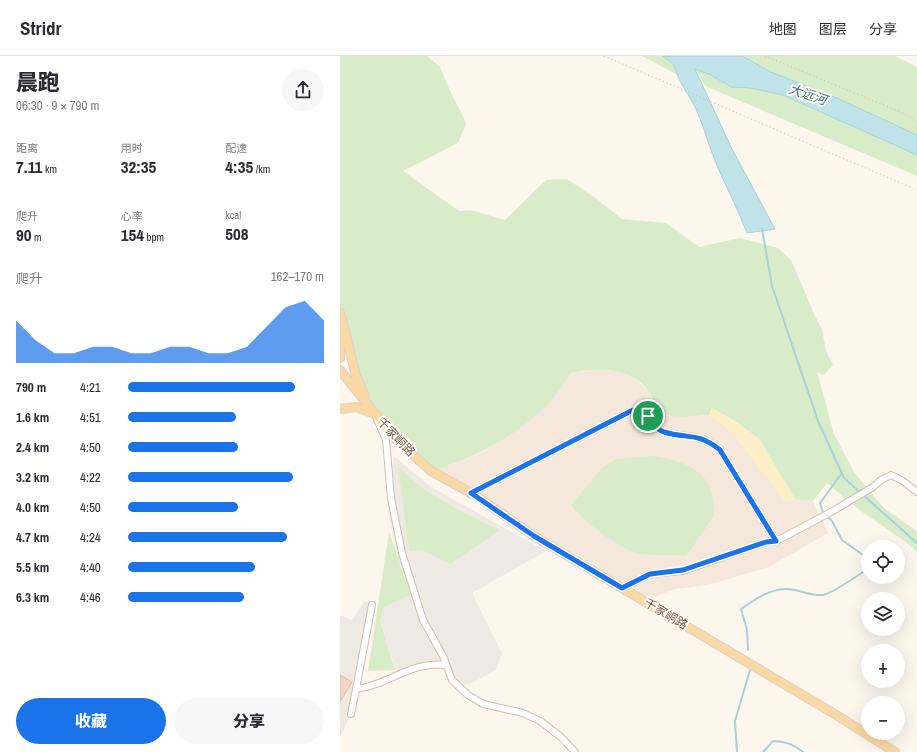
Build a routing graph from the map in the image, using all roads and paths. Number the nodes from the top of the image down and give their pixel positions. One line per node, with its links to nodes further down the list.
1 (604, 56): 4 (path)
2 (765, 56): 3 (path)
3 (917, 122)
4 (917, 190)
5 (341, 316): 6 (main road); 9 (main road)
6 (340, 358)
7 (340, 370): 9 (main road, 千家峒路)
8 (340, 409): 9 (main road)
9 (374, 414): 11 (main road, 千家峒路); 15 (street)
10 (917, 492): 12 (street)
11 (471, 493): 12 (street); 13 (main road, 千家峒路)
12 (776, 541): 13 (street)
13 (622, 588): 19 (main road, 千家峒路)
14 (372, 605): 16 (street)
15 (446, 665): 16 (street); 18 (street)
16 (356, 689): 17 (street)
17 (351, 714)
18 (575, 752)
19 (895, 752)

